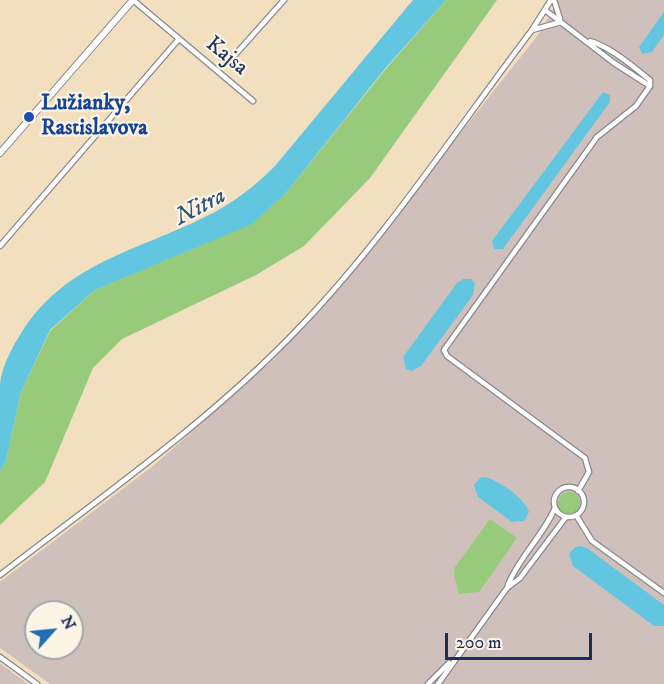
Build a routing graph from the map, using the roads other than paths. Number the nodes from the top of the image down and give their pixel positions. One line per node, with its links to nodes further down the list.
1 (133, 0): 7 (street, Kajsa); 10 (street)
2 (284, 0): 8 (street)
3 (552, 0): 4 (street); 5 (street)
4 (545, 10): 5 (street); 6 (street)
5 (561, 22): 6 (street); 12 (street)
6 (532, 30): 16 (street)
7 (178, 40): 9 (street, Kajsa); 11 (street, Kajsa)
8 (234, 56)
9 (253, 100)
10 (0, 153)
11 (0, 246)
12 (578, 491): 13 (street); 14 (street)
13 (555, 508): 15 (street); 17 (street)
14 (576, 515): 15 (street); 18 (street)
15 (566, 517): 17 (street)
16 (0, 576)
17 (507, 588): 19 (street)
18 (664, 593)
19 (459, 653): 22 (street); 23 (street)
20 (0, 657): 21 (street)
21 (37, 684)
22 (428, 684)
23 (438, 684)

